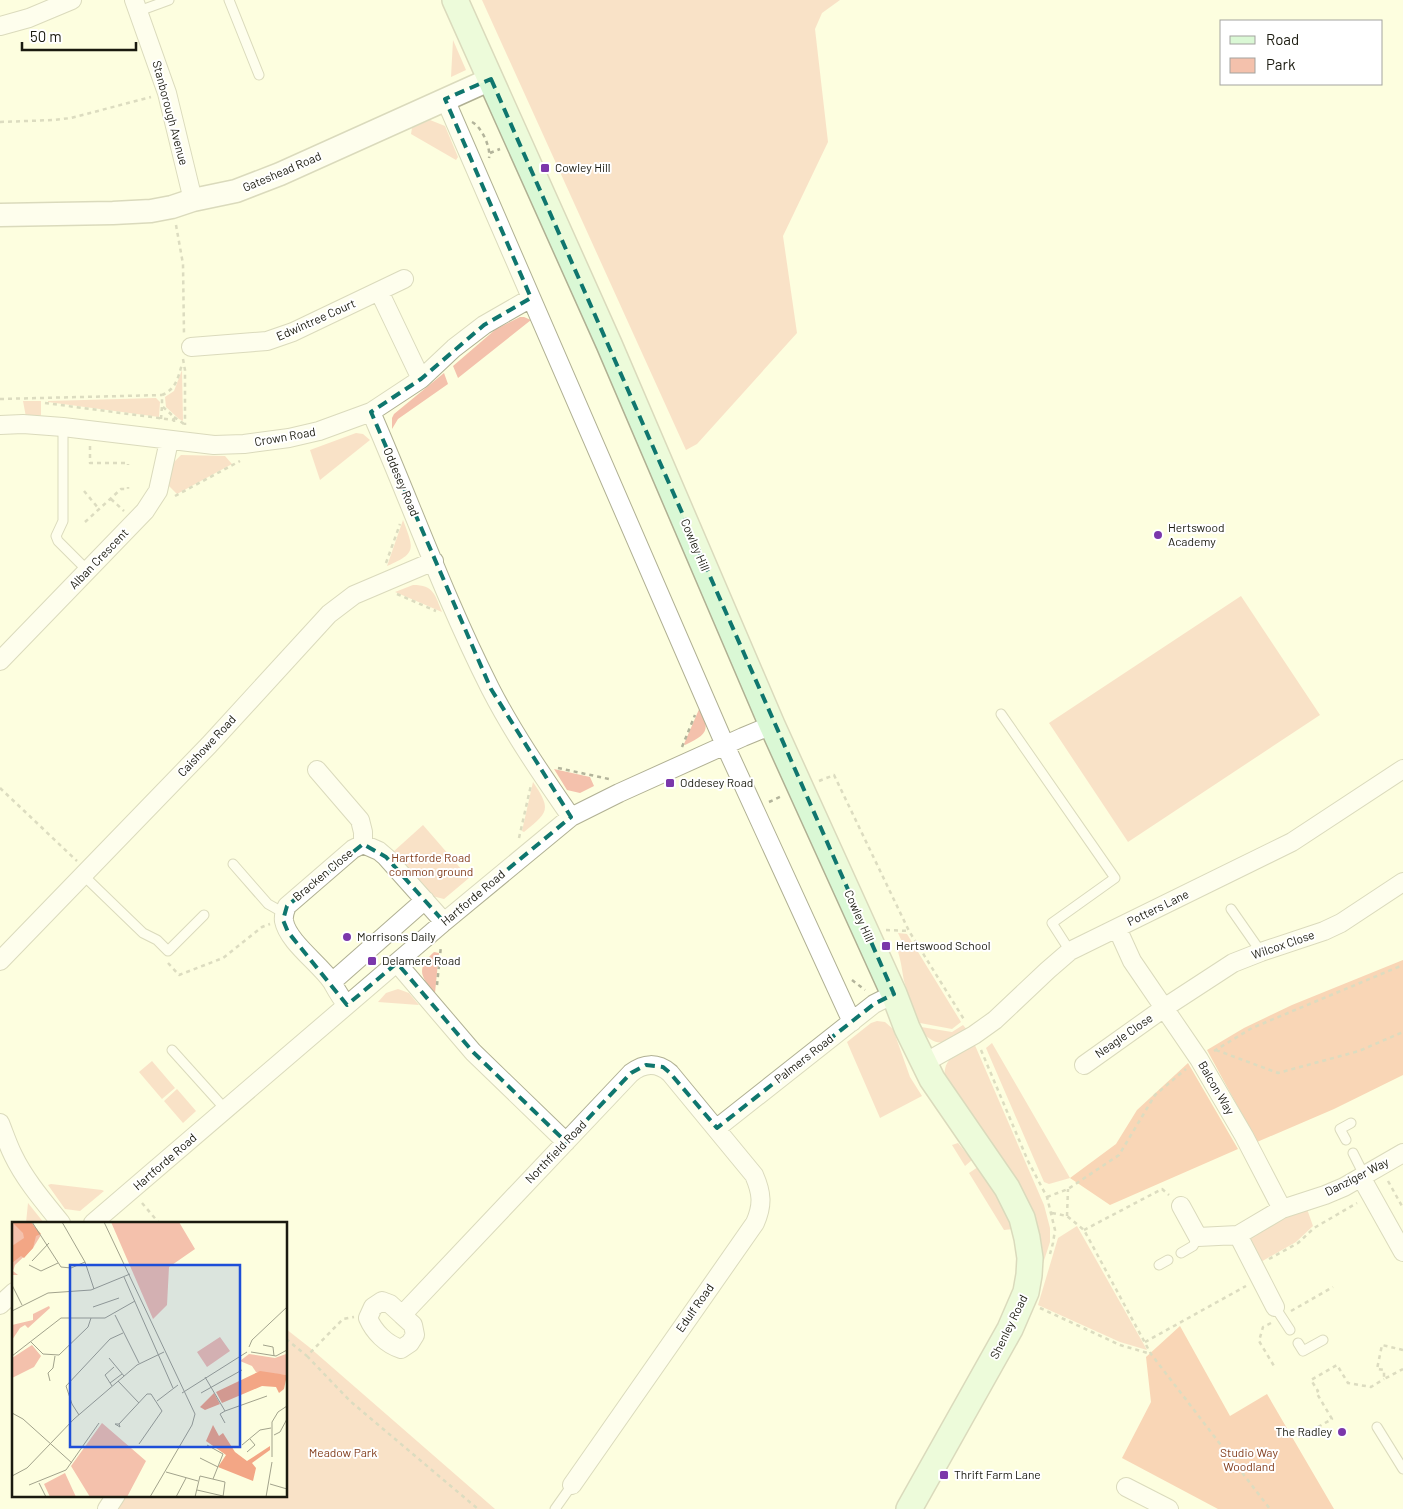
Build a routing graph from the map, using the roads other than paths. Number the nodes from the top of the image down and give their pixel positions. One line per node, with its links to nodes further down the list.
1 (72, 0): 6 (street)
2 (169, 0): 5 (lane)
3 (229, 0): 7 (lane)
4 (455, 0): 8 (main road, Cowley Hill)
5 (137, 5): 10 (street, Stanborough Avenue)
6 (0, 26)
7 (259, 75)
8 (491, 79): 9 (street, Gateshead Road); 25 (main road, Cowley Hill)
9 (445, 99): 10 (street, Gateshead Road); 14 (street)
10 (182, 203): 11 (street, Gateshead Road)
11 (0, 215)
12 (404, 279): 13 (street, Edwintree Court)
13 (379, 291): 15 (street, Edwintree Court); 16 (street)
14 (531, 298): 16 (street, Crown Road); 26 (street)
15 (185, 351)
16 (421, 379): 17 (street, Crown Road)
17 (372, 412): 20 (street, Crown Road); 21 (street, Oddesey Road)
18 (0, 425): 19 (street, Crown Road)
19 (63, 427): 20 (street, Crown Road); 22 (lane)
20 (171, 441): 22 (street, Alban Crescent)
21 (434, 561): 29 (street, Oddesey Road); 32 (street, Caishowe Road)
22 (88, 571): 23 (street, Alban Crescent)
23 (0, 661)
24 (1001, 714): 40 (lane)
25 (772, 725): 26 (street, Hartforde Road); 45 (main road, Cowley Hill)
26 (725, 745): 29 (street, Hartforde Road); 48 (street)
27 (1403, 769): 39 (street, Potters Lane)
28 (317, 770): 30 (street, Bracken Close)
29 (571, 817): 38 (street, Hartforde Road)
30 (363, 844): 34 (street, Bracken Close); 37 (street, Bracken Close)
31 (233, 864): 37 (lane)
32 (85, 872): 36 (lane); 42 (street, Caishowe Road)
33 (1403, 882): 41 (street, Wilcox Close)
34 (425, 900): 38 (street, Bracken Close); 44 (street)
35 (1231, 909): 41 (lane)
36 (204, 915)
37 (284, 916): 44 (street)
38 (444, 922): 43 (street, Hartforde Road)
39 (1117, 928): 40 (street, Potters Lane); 47 (street, Balcon Way)
40 (1070, 951): 50 (street, Potters Lane)
41 (1261, 952): 47 (street, Wilcox Close)
42 (0, 962)
43 (397, 963): 46 (street, Hartforde Road); 57 (street)
44 (332, 982): 46 (street)
45 (894, 994): 48 (street, Palmers Road); 50 (main road, Cowley Hill)
46 (347, 1005): 52 (street, Hartforde Road)
47 (1164, 1008): 51 (street, Neagle Close); 62 (street, Balcon Way)
48 (852, 1022): 55 (street, Palmers Road)
49 (172, 1050): 52 (lane)
50 (924, 1063): 86 (main road, Shenley Road)
51 (1084, 1065)
52 (226, 1110): 64 (street, Hartforde Road)
53 (1351, 1122): 56 (lane)
54 (0, 1123): 63 (street)
55 (717, 1128): 57 (street, Northfield Road); 81 (street, Edulf Road)
56 (1346, 1140)
57 (566, 1142): 75 (street, Northfield Road)
58 (1353, 1153): 60 (lane)
59 (1403, 1153): 60 (street, Danziger Way)
60 (1363, 1176): 62 (street, Danziger Way); 65 (street)
61 (1181, 1206): 67 (street)
62 (1282, 1209): 66 (street)
63 (60, 1222)
64 (94, 1222)
65 (1399, 1233): 68 (street)
66 (1238, 1235): 67 (street); 74 (street)
67 (1198, 1237): 69 (lane)
68 (1403, 1252)
69 (1181, 1253)
70 (1168, 1260): 71 (lane)
71 (1159, 1265)
72 (12, 1294): 73 (street)
73 (0, 1305)
74 (1276, 1307): 76 (lane)
75 (402, 1314): 75 (street)
76 (1290, 1330)
77 (1323, 1340): 78 (lane)
78 (1298, 1343)
79 (1377, 1427): 80 (lane)
80 (1403, 1469)
81 (572, 1484): 85 (lane)
82 (1126, 1487): 87 (street)
83 (115, 1496): 84 (street)
84 (107, 1509)
85 (555, 1509)
86 (909, 1509)
87 (1169, 1509)

